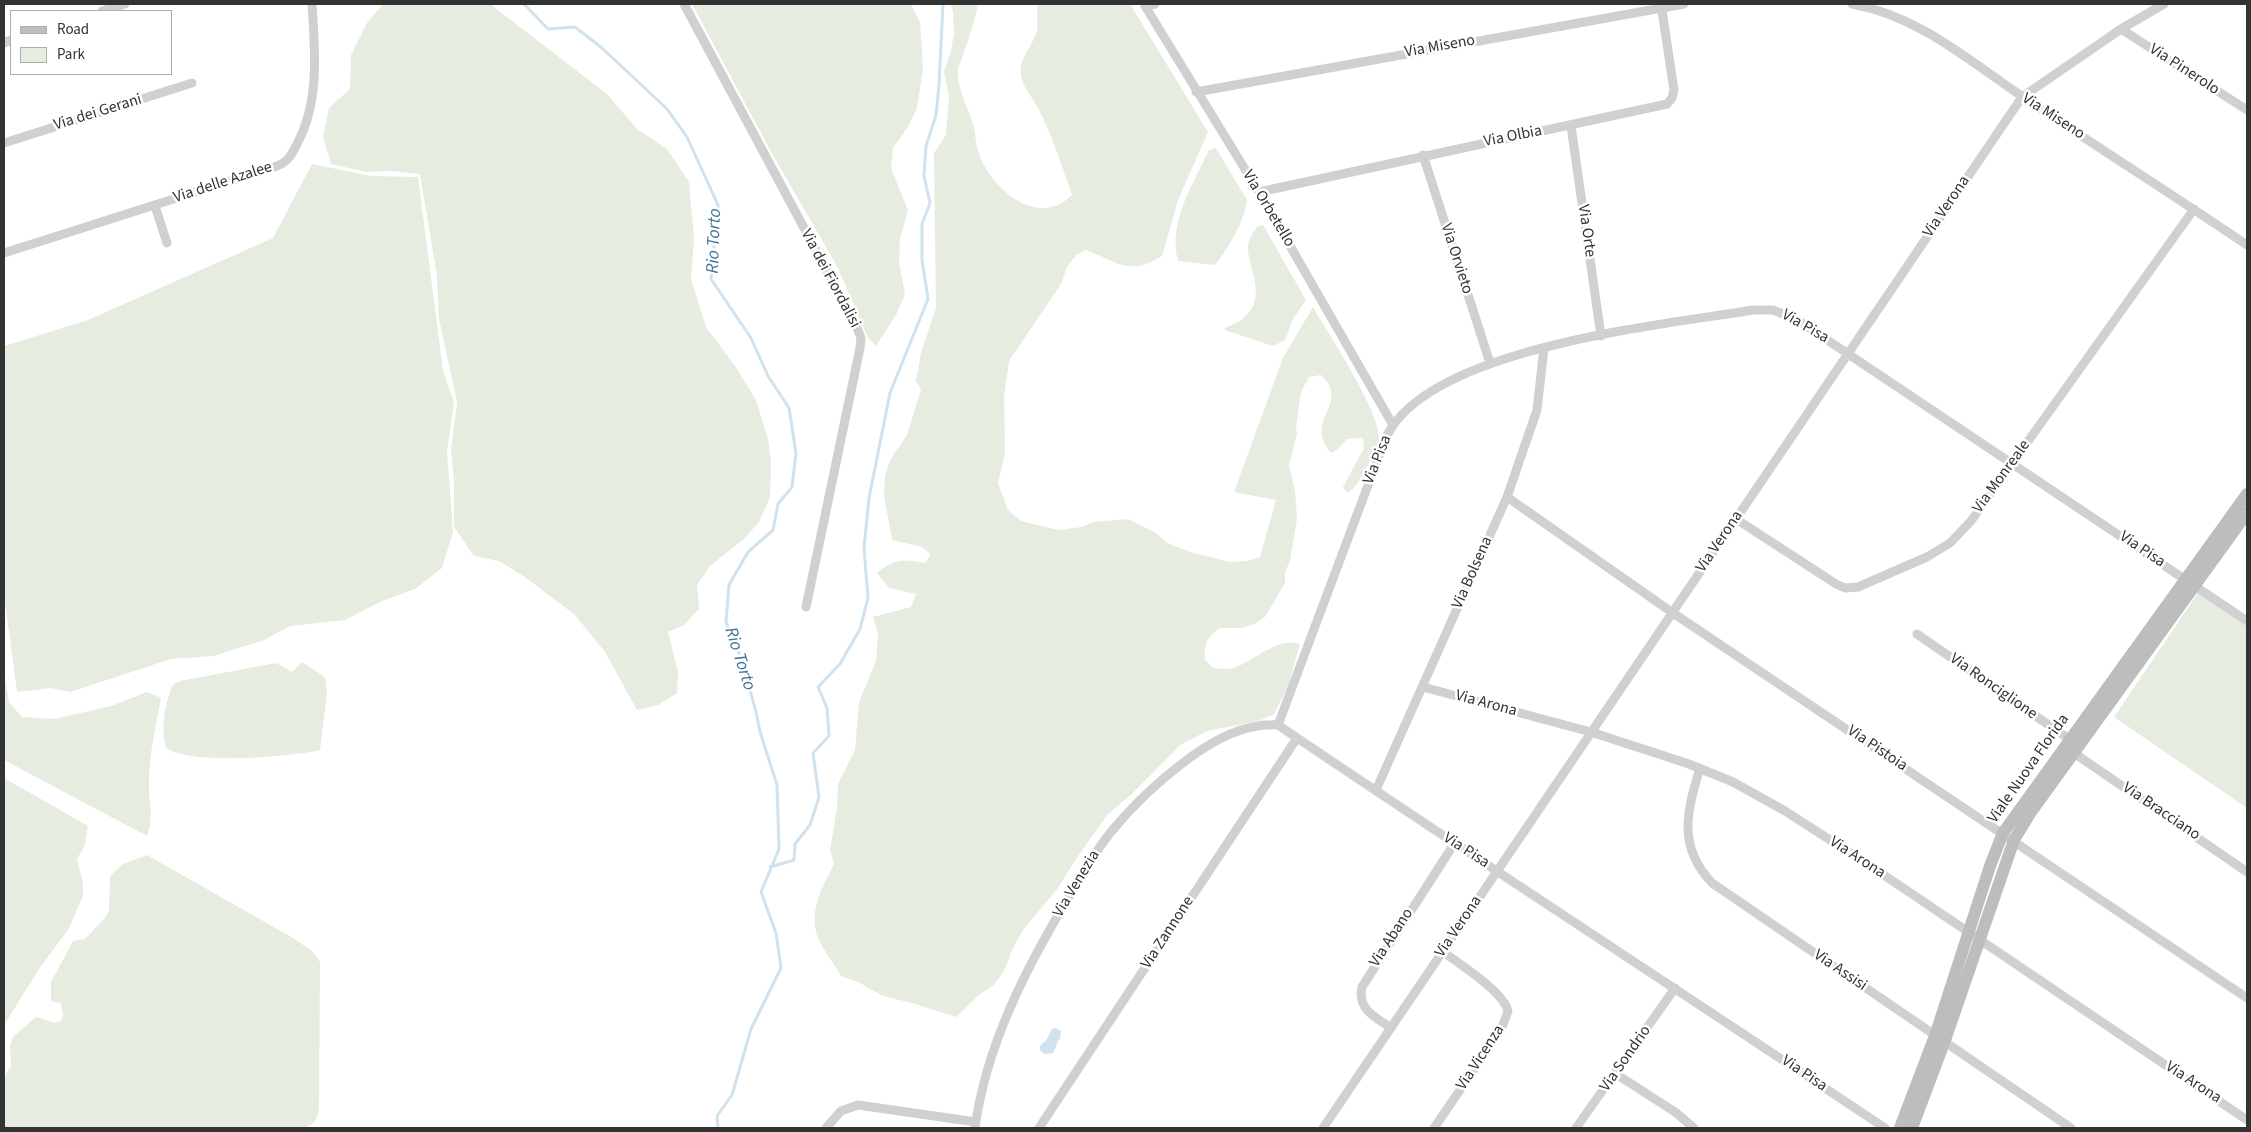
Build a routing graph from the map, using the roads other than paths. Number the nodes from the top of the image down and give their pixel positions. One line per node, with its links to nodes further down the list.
1 (125, 4): 10 (street)
2 (312, 4): 20 (street, Via delle Azalee)
3 (684, 4): 36 (street, Via dei Fiordalisi)
4 (1155, 4): 8 (street, Via Orbetello)
5 (1684, 4): 9 (street, Via Miseno)
6 (1852, 4): 14 (street, Via Miseno)
7 (2164, 4): 11 (street, Via Verona)
8 (1144, 5): 13 (street, Via Orbetello)
9 (1662, 5): 13 (street, Via Miseno); 16 (street, Via Olbia)
10 (105, 10)
11 (2121, 30): 14 (street, Via Verona); 15 (street, Via Pinerolo)
12 (192, 83): 17 (street, Via dei Gerani)
13 (1196, 92): 19 (street, Via Orbetello)
14 (2022, 97): 21 (street, Via Miseno); 27 (street, Via Verona)
15 (2247, 110)
16 (1570, 126): 18 (street, Via Olbia); 25 (street, Via Orte)
17 (4, 143)
18 (1422, 155): 19 (street, Via Olbia); 28 (street, Via Orvieto)
19 (1259, 192): 29 (street, Via Orbetello)
20 (155, 206): 22 (street); 24 (street, Via delle Azalee)
21 (2194, 209): 23 (street, Via Miseno); 30 (street, Via Monreale)
22 (167, 243)
23 (2247, 245)
24 (4, 253)
25 (1601, 336): 26 (street, Via Pisa); 27 (street, Via Pisa)
26 (1544, 348): 28 (street, Via Pisa); 32 (street, Via Bolsena)
27 (1848, 353): 30 (street, Via Pisa); 34 (street, Via Verona)
28 (1490, 363): 29 (street, Via Pisa)
29 (1393, 425): 42 (street, Via Pisa)
30 (2011, 465): 34 (street, Via Monreale); 35 (street, Via Pisa)
31 (2247, 494): 35 (street, Viale Nuova Florida)
32 (1507, 497): 37 (street, Via Pistoia); 41 (street, Via Bolsena)
33 (2247, 513): 35 (street, Viale Nuova Florida)
34 (1736, 519): 37 (street, Via Verona)
35 (2190, 583): 38 (street, Via Pisa); 40 (street, Viale Nuova Florida)
36 (806, 607)
37 (1673, 613): 43 (street, Via Verona); 49 (street, Via Pistoia)
38 (2247, 621)
39 (1916, 634): 45 (street, Via Ronciglione)
40 (2115, 686): 45 (street, Viale Nuova Florida); 46 (street, Viale Nuova Florida)
41 (1423, 687): 43 (street, Via Arona); 48 (street, Via Bolsena)
42 (1278, 725): 44 (street, Via Pisa); 61 (street, Via Venezia)
43 (1590, 732): 47 (street, Via Arona); 51 (street, Via Verona)
44 (1297, 738): 48 (street, Via Pisa); 63 (street, Via Zannone)
45 (2069, 739): 46 (street); 49 (street, Viale Nuova Florida)
46 (2074, 753): 49 (street, Viale Nuova Florida); 52 (street, Via Bracciano)
47 (1700, 768): 53 (street, Via Arona); 58 (street, Via Assisi)
48 (1376, 790): 50 (street, Via Pisa)
49 (2009, 837): 53 (street, Viale Nuova Florida); 56 (street, Via Pistoia)
50 (1454, 844): 51 (street, Via Pisa); 57 (street, Via Abano)
51 (1496, 871): 54 (street, Via Verona); 55 (street, Via Pisa)
52 (2247, 872)
53 (1974, 936): 58 (street, Viale Nuova Florida); 60 (street, Via Arona)
54 (1442, 951): 57 (street, Via Verona); 65 (street, Via Vicenza)
55 (1675, 988): 59 (street, Via Sondrio); 68 (street, Via Pisa)
56 (2247, 998)
57 (1391, 1028): 64 (street, Via Verona)
58 (1940, 1040): 69 (street, Viale Nuova Florida); 70 (street, Viale Nuova Florida); 71 (street, Via Assisi)
59 (1616, 1074): 66 (street, Via Sondrio); 67 (street)
60 (2247, 1120)
61 (976, 1125): 62 (street)
62 (826, 1128)
63 (1040, 1128)
64 (1323, 1128)
65 (1434, 1128)
66 (1576, 1128)
67 (1694, 1128)
68 (1884, 1128)
69 (1900, 1128)
70 (1912, 1128)
71 (2071, 1128)

